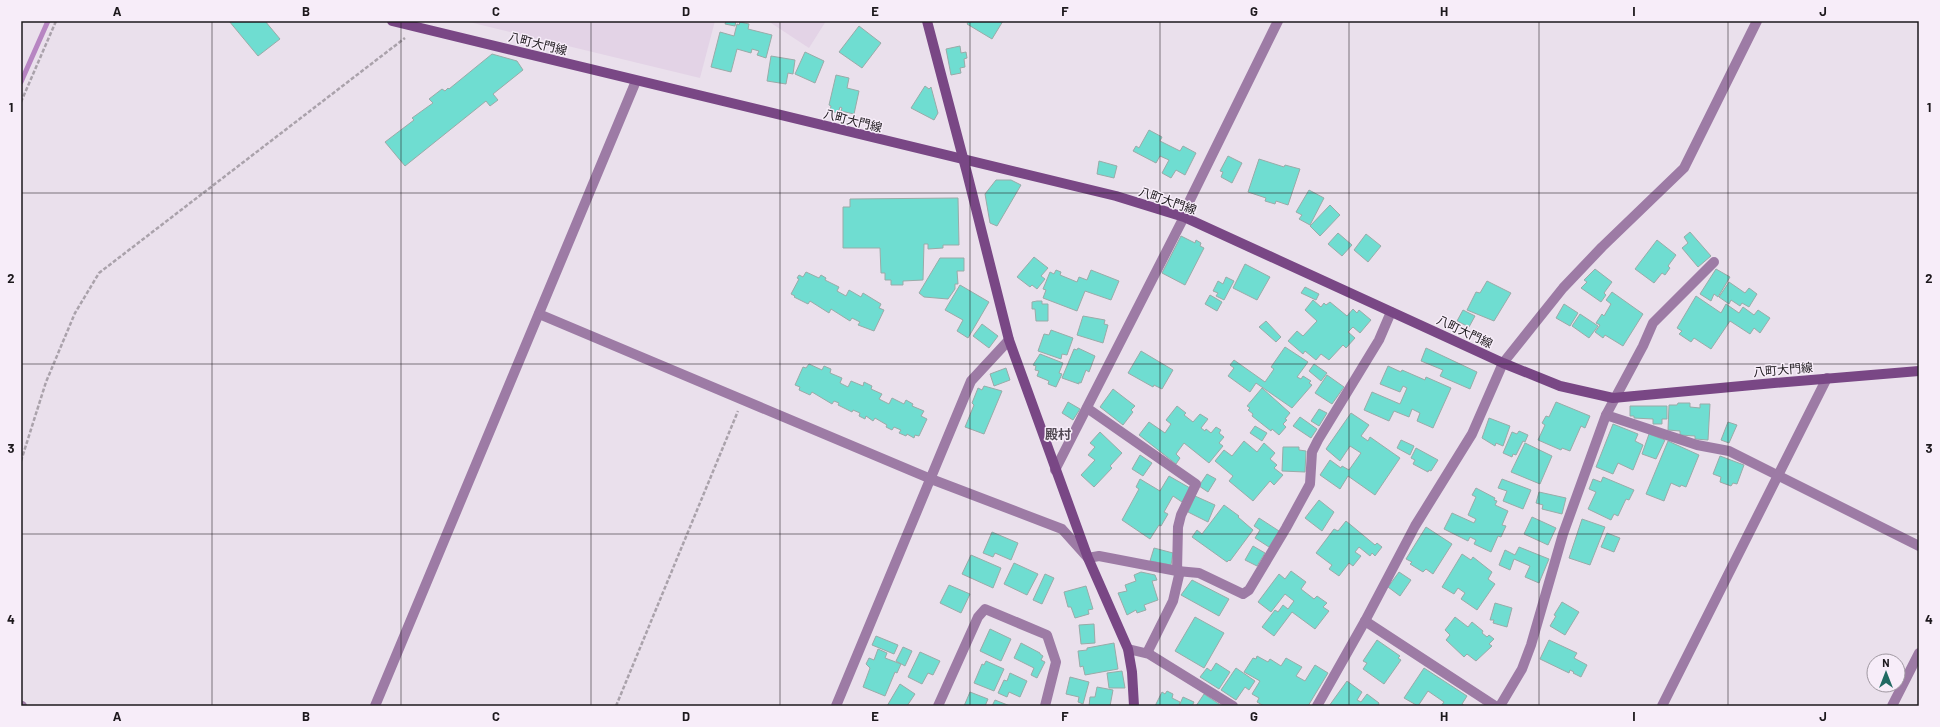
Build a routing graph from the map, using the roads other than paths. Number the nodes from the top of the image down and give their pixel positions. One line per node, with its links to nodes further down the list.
1 (392, 21): 5 (main road, 八町大門線)
2 (926, 21): 6 (main road)
3 (1278, 21): 7 (street)
4 (1757, 21): 12 (street)
5 (636, 80): 6 (main road, 八町大門線); 10 (street)
6 (963, 160): 7 (main road, 八町大門線); 11 (main road)
7 (1184, 217): 9 (main road, 八町大門線); 16 (street)
8 (1714, 262): 15 (street)
9 (1391, 312): 12 (main road, 八町大門線); 23 (street)
10 (539, 314): 20 (street); 28 (street)
11 (1009, 340): 18 (main road); 20 (street)
12 (1504, 363): 15 (main road, 八町大門線); 24 (street)
13 (1919, 371): 14 (main road, 八町大門線)
14 (1827, 378): 15 (main road, 八町大門線); 19 (street)
15 (1613, 398): 17 (street)
16 (1087, 408): 18 (street); 23 (street)
17 (1606, 415): 19 (street); 36 (street)
18 (1055, 470): 22 (main road)
19 (1778, 475): 21 (street); 37 (street)
20 (931, 479): 22 (street); 29 (street)
21 (1919, 546)
22 (1088, 558): 23 (street); 25 (main road)
23 (1179, 571): 26 (street)
24 (1365, 621): 34 (street); 35 (street)
25 (1128, 649): 26 (street); 32 (main road)
26 (1147, 653): 33 (street)
27 (1919, 653): 38 (street)
28 (375, 706)
29 (836, 706)
30 (938, 706): 31 (street)
31 (1045, 706)
32 (1134, 706)
33 (1232, 706)
34 (1317, 706)
35 (1495, 706)
36 (1500, 706)
37 (1662, 706)
38 (1892, 706)

